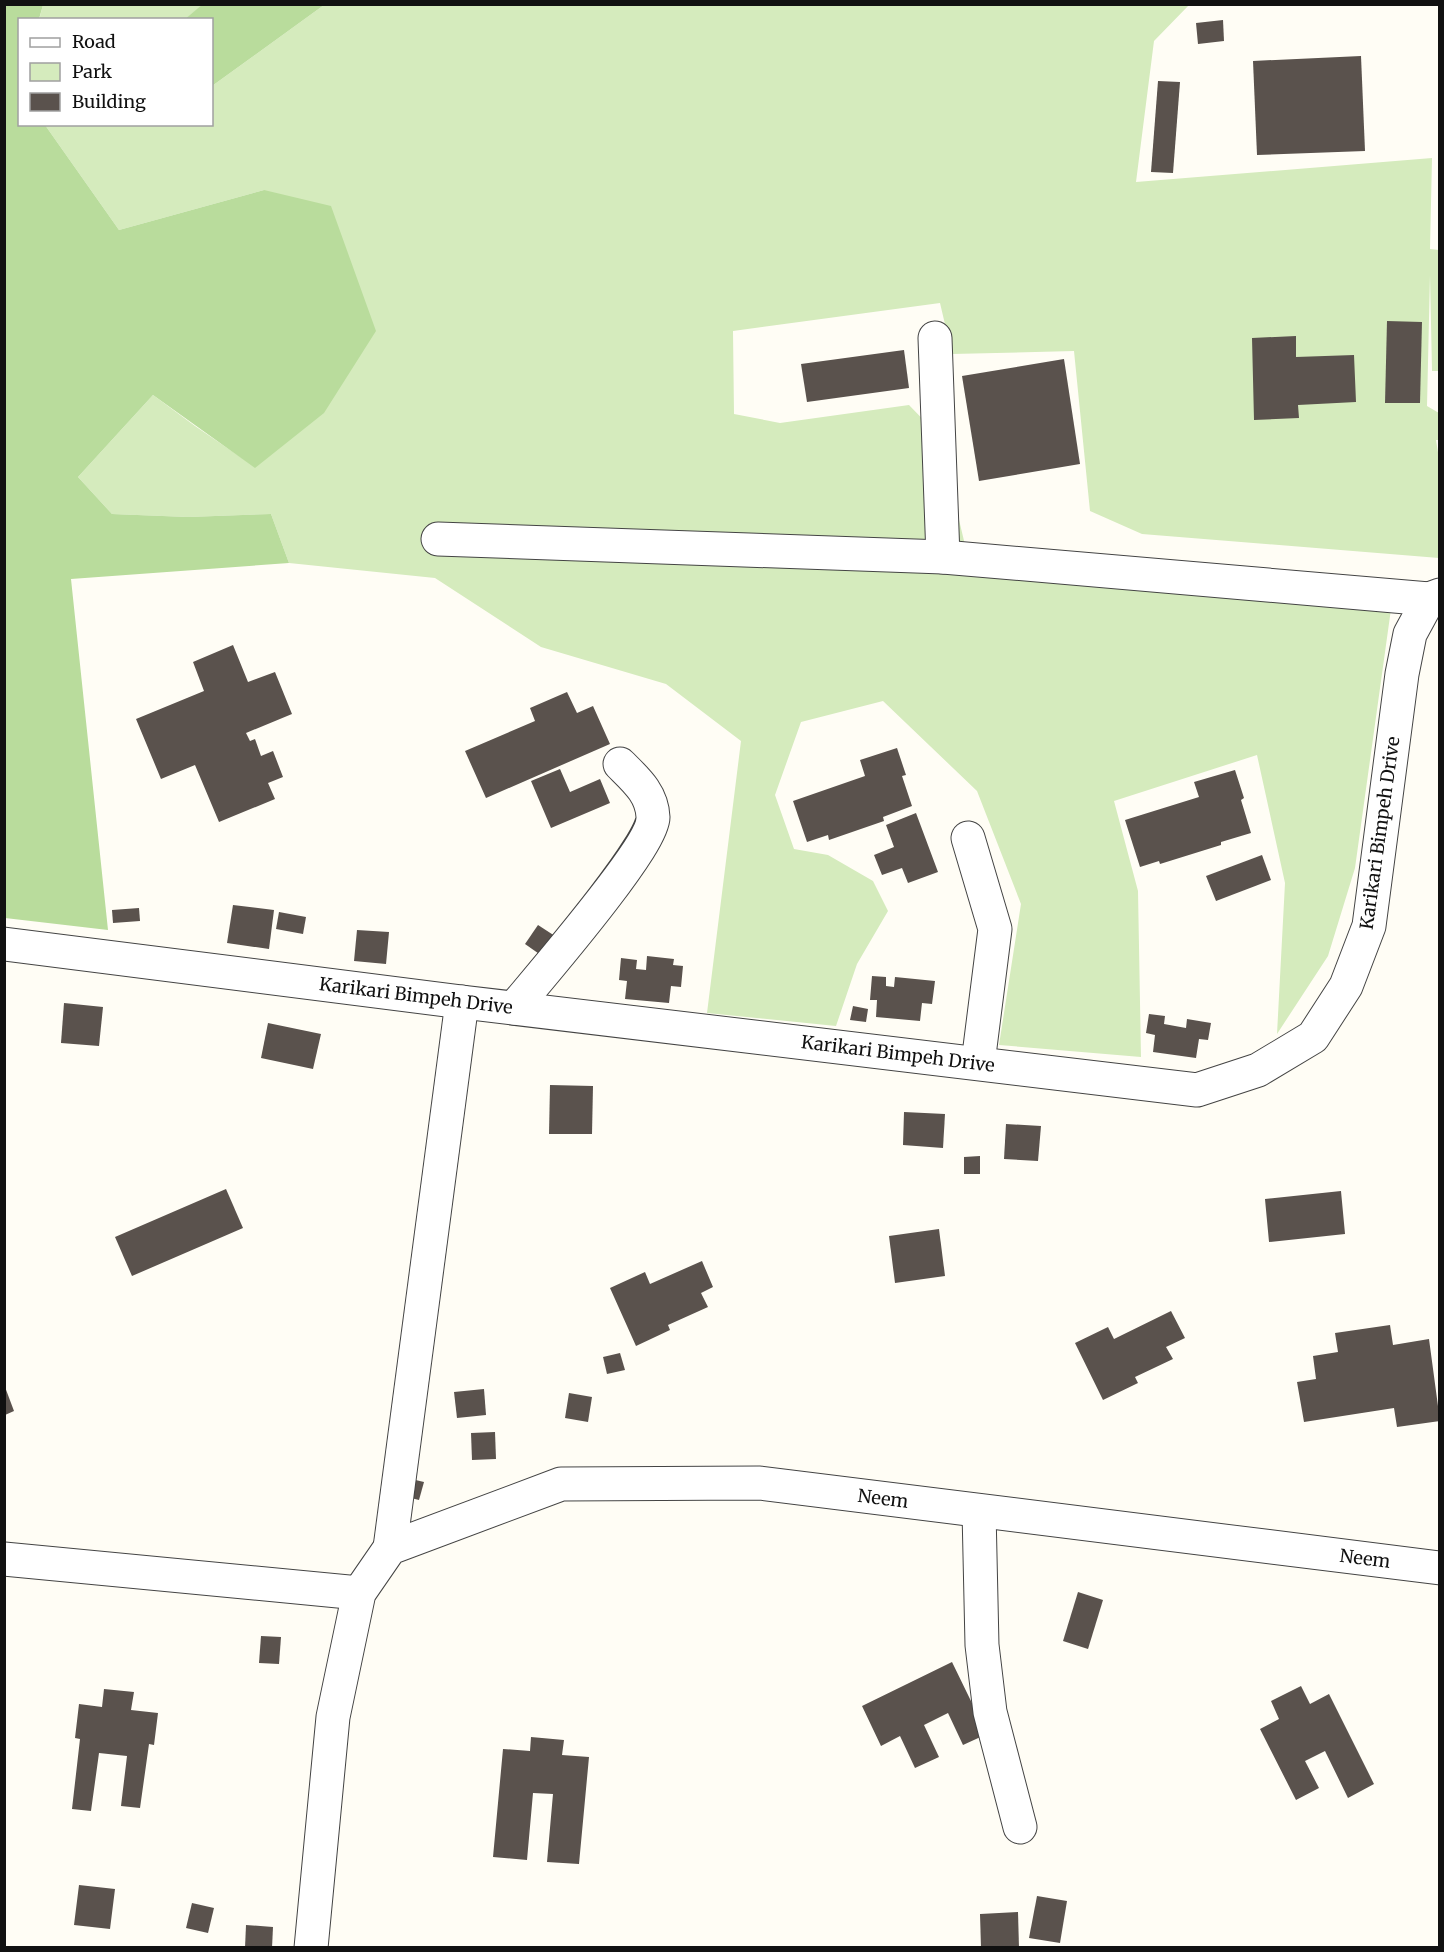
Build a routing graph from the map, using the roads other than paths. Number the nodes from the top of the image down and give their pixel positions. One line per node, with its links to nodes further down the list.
1 (935, 338): 3 (street)
2 (438, 539): 3 (street)
3 (944, 557): 4 (street)
4 (1434, 597): 10 (street, Karikari Bimpeh Drive)
5 (620, 764): 9 (street)
6 (968, 838): 10 (street)
7 (4, 944): 8 (street, Karikari Bimpeh Drive)
8 (462, 1002): 9 (street, Karikari Bimpeh Drive); 12 (street)
9 (514, 1008): 10 (street, Karikari Bimpeh Drive)
10 (978, 1064)
11 (979, 1511): 12 (street, Neem); 14 (street, Neem); 16 (street)
12 (390, 1548): 15 (street)
13 (4, 1559): 15 (street)
14 (1440, 1568)
15 (359, 1593): 17 (street)
16 (1020, 1827)
17 (311, 1947)

